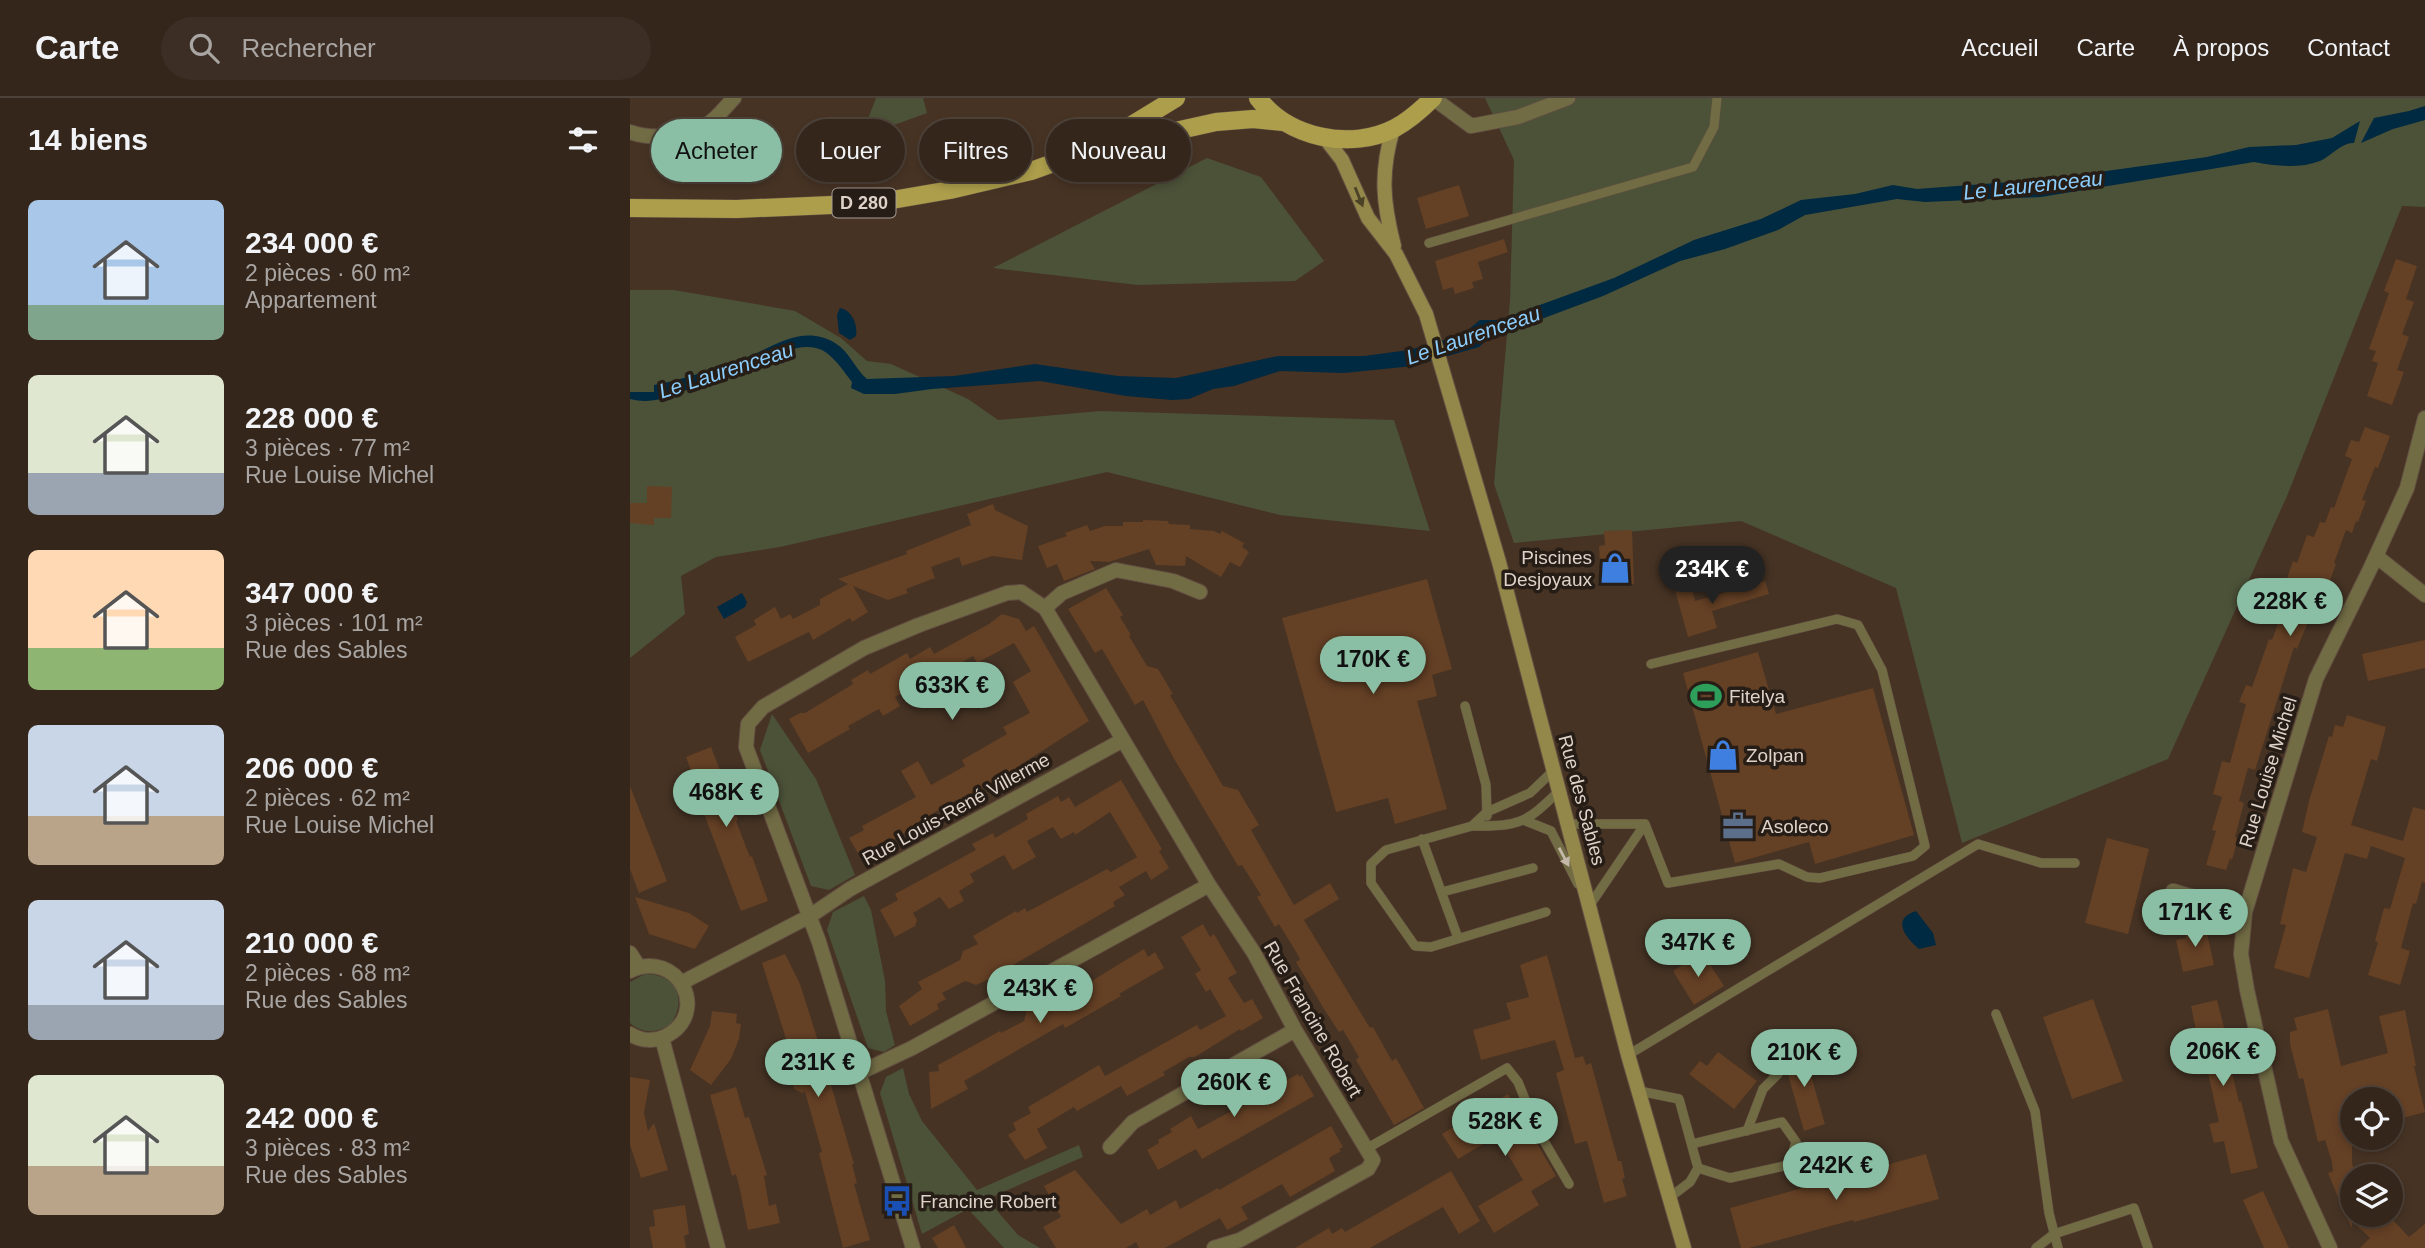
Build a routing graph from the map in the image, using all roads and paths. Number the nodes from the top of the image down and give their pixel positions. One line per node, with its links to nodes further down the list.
1 (734, 98): 11 (street)
2 (1176, 98): 7 (main road, D 280)
3 (1258, 98): 8 (main road)
4 (1433, 98): 5 (street); 10 (main road)
5 (1569, 98)
6 (1717, 98): 15 (lane)
7 (1141, 119)
8 (1283, 122): 9 (main road, D 280); 12 (main road)
9 (1191, 128)
10 (1393, 129): 12 (main road); 16 (main road)
11 (630, 132)
12 (1325, 138): 16 (main road, one-way to 16)
13 (1046, 166): 14 (main road, D 280)
14 (630, 208)
15 (1429, 243)
16 (1396, 254): 25 (main road, Rue des Sables)
17 (2425, 418): 18 (street, Rue Louise Michel)
18 (2376, 556): 20 (street); 41 (street, Rue Louise Michel)
19 (1200, 592): 21 (street)
20 (2425, 595)
21 (1045, 608): 24 (street, Rue Francine Robert); 42 (street)
22 (1651, 664): 30 (lane)
23 (1465, 706): 27 (lane)
24 (1123, 740): 36 (street, Rue Francine Robert); 42 (street, Rue Louis-René Villerme)
25 (1554, 770): 26 (main road, Rue des Sables); 27 (lane)
26 (1559, 791): 28 (lane); 29 (main road, Rue des Sables)
27 (1487, 812): 31 (lane); 32 (lane)
28 (1526, 821): 32 (lane); 39 (lane, one-way to 39)
29 (1568, 824): 30 (lane); 39 (main road, Rue des Sables)
30 (1645, 824): 39 (lane)
31 (1472, 825): 32 (lane); 33 (lane)
32 (1489, 825)
33 (1423, 839): 38 (lane); 43 (lane)
34 (2075, 863): 51 (lane)
35 (1533, 868): 38 (lane)
36 (1209, 885): 48 (street, Rue Francine Robert); 52 (street)
37 (2173, 891): 41 (street)
38 (1442, 892): 43 (lane)
39 (1590, 906): 51 (main road, Rue des Sables)
40 (1546, 912): 43 (lane)
41 (2245, 912): 70 (street, Rue Louise Michel)
42 (810, 916): 46 (street, Rue Louis-René Villerme); 52 (street)
43 (1458, 937)
44 (630, 953): 45 (street)
45 (635, 969): 46 (street)
46 (681, 983): 50 (street)
47 (1996, 1014): 62 (lane)
48 (1295, 1030): 57 (street); 58 (street, Rue Francine Robert)
49 (630, 1034): 50 (street)
50 (662, 1038): 63 (street)
51 (1628, 1055): 54 (main road, Rue des Sables)
52 (859, 1073): 64 (street)
53 (1778, 1074): 55 (lane)
54 (1639, 1091): 56 (lane); 61 (main road, Rue des Sables)
55 (1747, 1130): 56 (lane); 59 (lane)
56 (1692, 1144): 59 (lane)
57 (1110, 1147)
58 (1366, 1149): 60 (lane); 65 (street)
59 (1698, 1168): 61 (lane)
60 (1569, 1184)
61 (1670, 1198): 66 (main road, Rue des Sables)
62 (2054, 1234): 67 (lane); 68 (lane); 69 (lane)
63 (718, 1248)
64 (912, 1248)
65 (1214, 1248)
66 (1684, 1248)
67 (2036, 1248)
68 (2058, 1248)
69 (2148, 1248)
70 (2330, 1248)

